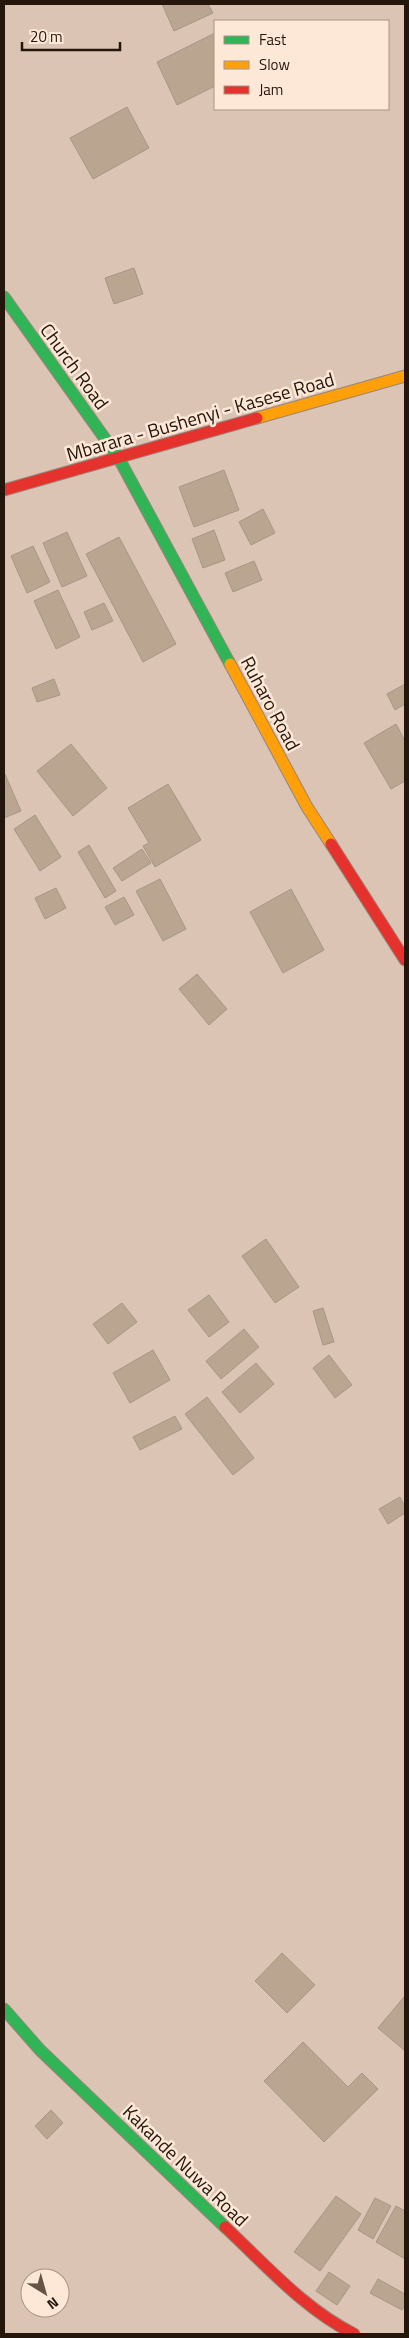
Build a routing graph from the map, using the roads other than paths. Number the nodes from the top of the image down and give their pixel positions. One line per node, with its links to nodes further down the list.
1 (4, 297): 3 (street, Church Road)
2 (405, 376): 3 (street, Mbarara - Bushenyi - Kasese Road)
3 (118, 457): 4 (street, Mbarara - Bushenyi - Kasese Road); 5 (street, Ruharo Road)
4 (4, 490)
5 (405, 960)
6 (4, 2010): 7 (street, Kakande Nuwa Road)
7 (354, 2334)

